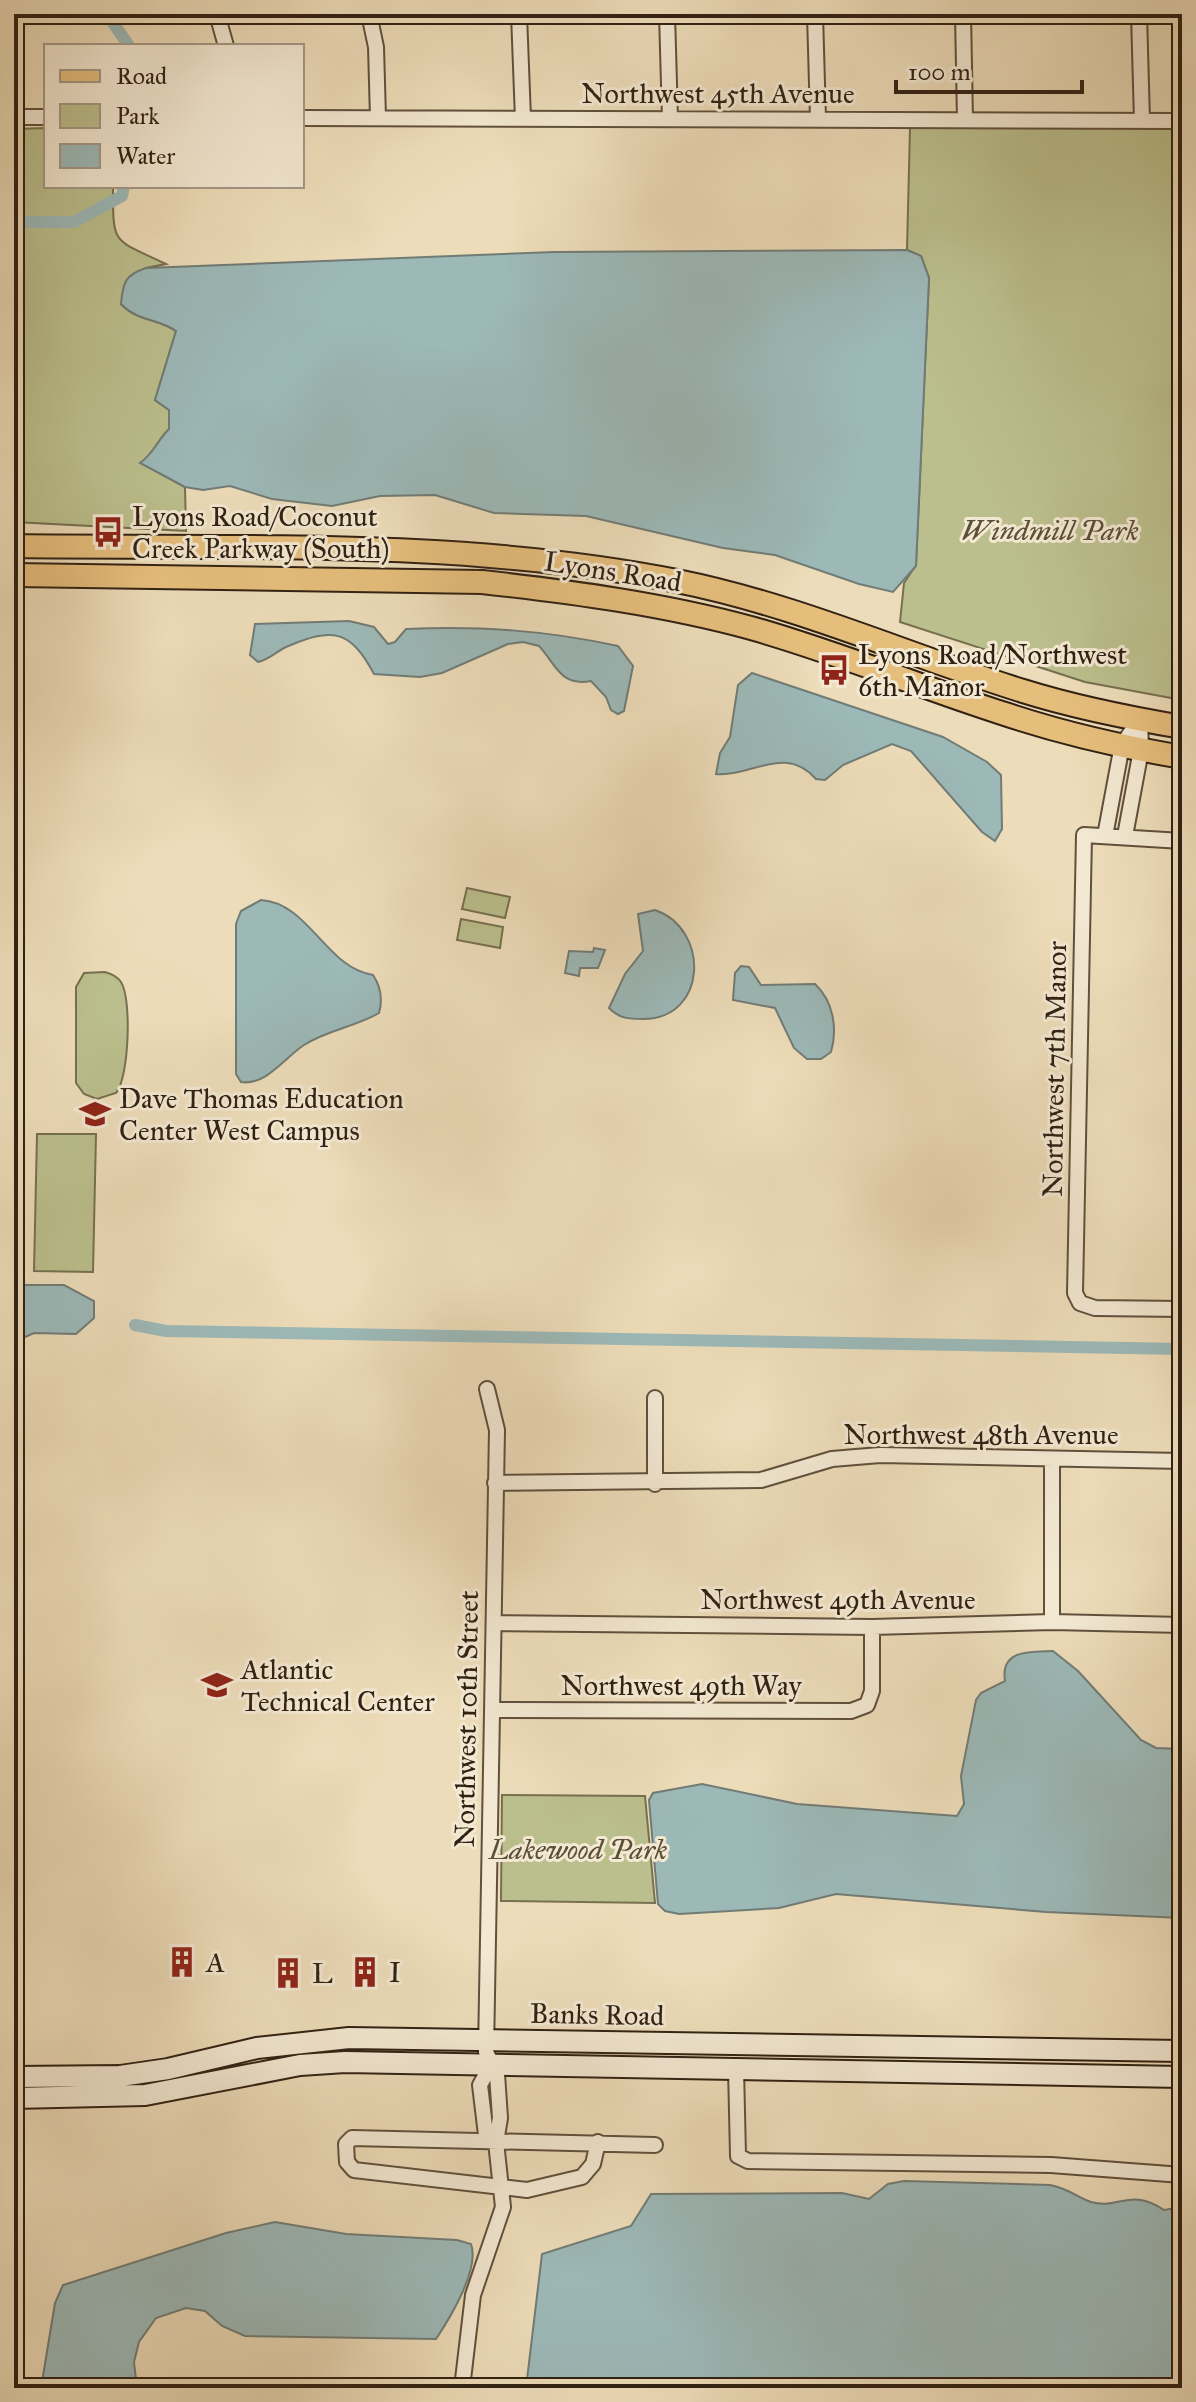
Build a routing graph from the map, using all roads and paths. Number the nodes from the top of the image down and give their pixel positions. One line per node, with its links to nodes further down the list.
1 (217, 14): 8 (street)
2 (369, 14): 12 (street)
3 (519, 14): 13 (street)
4 (667, 14): 14 (street)
5 (815, 14): 15 (street)
6 (963, 14): 16 (street)
7 (1139, 14): 17 (street)
8 (225, 44)
9 (14, 117): 10 (street)
10 (44, 117)
11 (304, 118): 12 (street, Northwest 45th Avenue)
12 (378, 118): 13 (street, Northwest 45th Avenue)
13 (523, 119): 14 (street, Northwest 45th Avenue)
14 (670, 119): 15 (street, Northwest 45th Avenue)
15 (818, 119): 16 (street, Northwest 45th Avenue)
16 (965, 120): 17 (street, Northwest 45th Avenue)
17 (1142, 121): 18 (street, Northwest 45th Avenue)
18 (1182, 121)
19 (14, 546): 21 (main road, Lyons Road)
20 (14, 575): 23 (main road, Lyons Road)
21 (1140, 719): 22 (main road, Lyons Road); 23 (street)
22 (1182, 727)
23 (1131, 748): 24 (main road, Lyons Road); 25 (street); 26 (street)
24 (1182, 757)
25 (1105, 836): 26 (street); 28 (street, Northwest 7th Manor)
26 (1125, 836): 27 (street)
27 (1182, 841)
28 (1182, 1309)
29 (487, 1389): 33 (street, Northwest 10th Street)
30 (655, 1398): 34 (street)
31 (1052, 1459): 32 (street, Northwest 48th Avenue); 34 (street, Northwest 48th Avenue); 35 (street)
32 (1182, 1461)
33 (495, 1483): 34 (street, Northwest 48th Avenue); 36 (street, Northwest 10th Street)
34 (655, 1484)
35 (1052, 1622): 37 (street, Northwest 49th Avenue); 38 (street, Northwest 49th Avenue)
36 (494, 1623): 38 (street, Northwest 49th Avenue); 39 (street, Northwest 10th Street)
37 (1182, 1625)
38 (872, 1627): 39 (street, Northwest 49th Way)
39 (493, 1710): 41 (street, Northwest 10th Street)
40 (1182, 2051): 41 (street, Banks Road)
41 (488, 2052): 42 (street, Banks Road); 43 (street, Banks Road); 45 (street, Banks Road); 46 (street)
42 (736, 2068): 44 (street, Banks Road); 49 (street)
43 (14, 2077)
44 (1182, 2077)
45 (14, 2098)
46 (496, 2142): 47 (street); 50 (street); 50 (street)
47 (598, 2142): 48 (street); 50 (street)
48 (655, 2145)
49 (1182, 2175)
50 (500, 2185): 51 (street)
51 (462, 2388)

